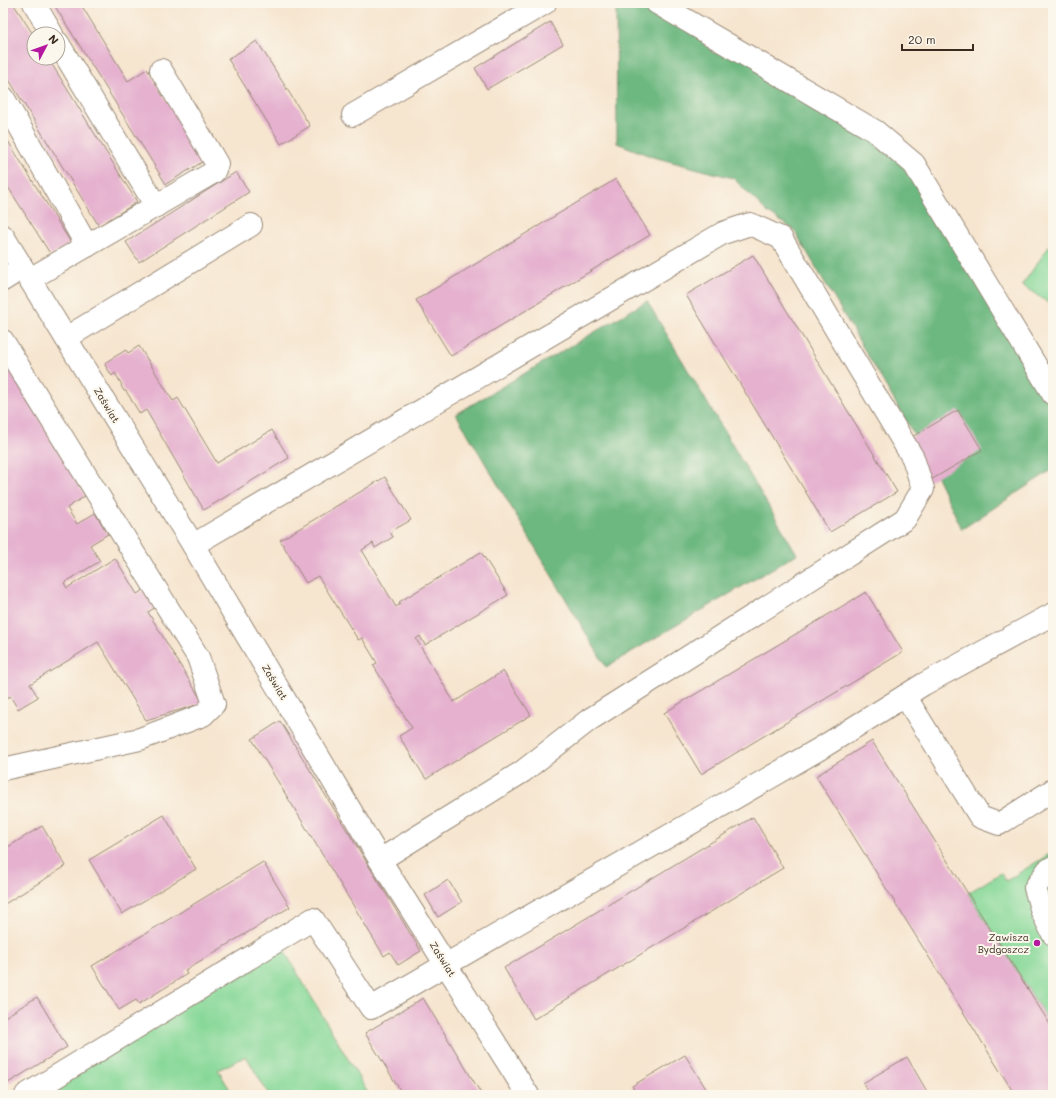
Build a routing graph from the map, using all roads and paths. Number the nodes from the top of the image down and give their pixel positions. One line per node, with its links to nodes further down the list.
1 (34, 3): 4 (street)
2 (545, 3): 8 (street)
3 (657, 3): 17 (street)
4 (47, 26)
5 (66, 56): 9 (street)
6 (161, 70): 9 (street)
7 (3, 97): 12 (street)
8 (353, 115)
9 (156, 206): 12 (street)
10 (251, 225): 15 (street)
11 (3, 236): 13 (street, Zaświat)
12 (87, 246): 13 (street)
13 (26, 274): 14 (street); 15 (street, Zaświat)
14 (3, 280)
15 (66, 338): 18 (street, Zaświat)
16 (3, 341): 21 (street)
17 (1053, 394)
18 (193, 545): 23 (street, Zaświat); 23 (street)
19 (1053, 614): 20 (street)
20 (904, 696): 22 (street); 26 (street)
21 (3, 769)
22 (1053, 790)
23 (380, 860): 26 (street, Zaświat)
24 (1053, 867): 25 (street)
25 (1053, 934)
26 (446, 964): 27 (street); 28 (street, Zaświat)
27 (26, 1095)
28 (528, 1095)

